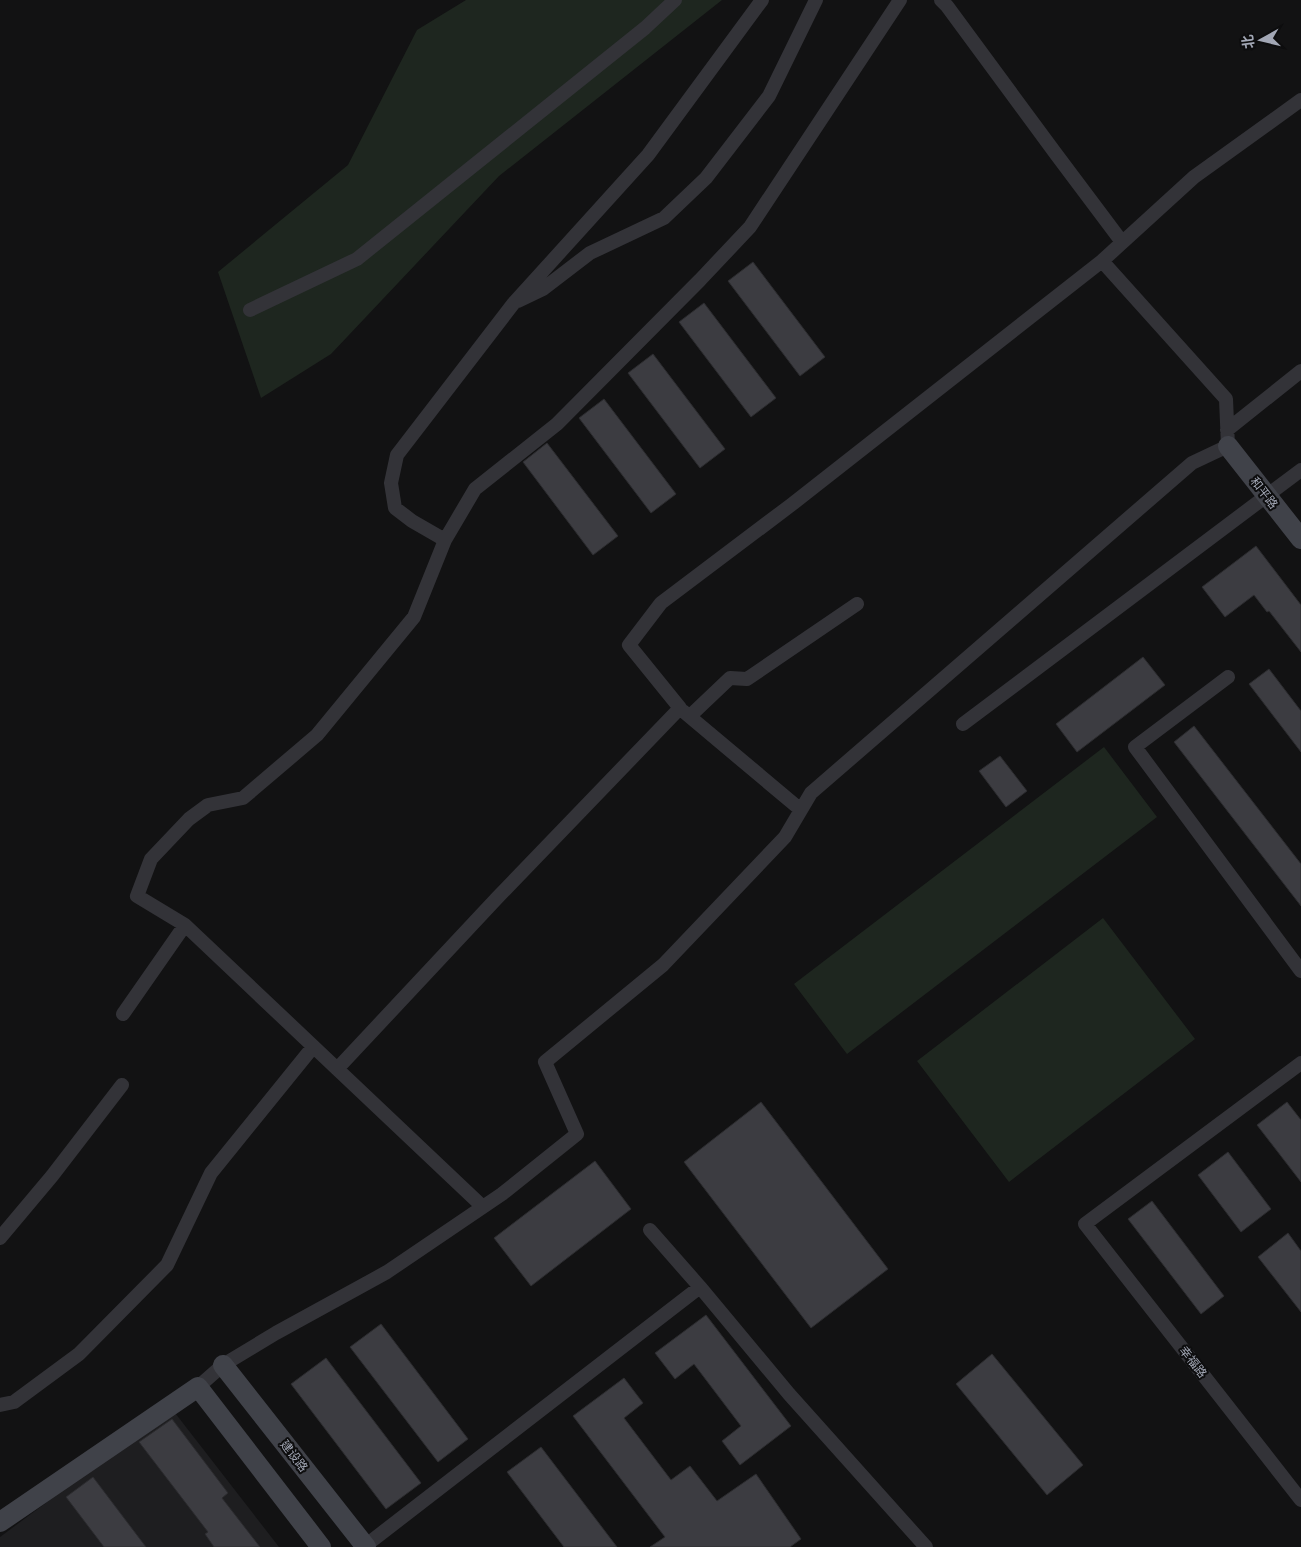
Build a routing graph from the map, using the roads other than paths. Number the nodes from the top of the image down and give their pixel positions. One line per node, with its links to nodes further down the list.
1 (676, 0): 10 (street)
2 (762, 0): 9 (street)
3 (816, 0): 9 (street)
4 (900, 0): 16 (street)
5 (941, 0): 7 (street)
6 (1301, 100): 7 (street)
7 (1122, 242): 8 (street)
8 (1102, 261): 12 (street); 19 (street)
9 (512, 304): 16 (street)
10 (250, 310)
11 (1301, 371): 12 (street)
12 (1227, 438): 14 (street, 和平路); 21 (street)
13 (1301, 470): 14 (street)
14 (1267, 496): 15 (street, 和平路); 20 (street)
15 (1301, 539)
16 (445, 540): 22 (street)
17 (857, 604): 19 (street)
18 (1228, 677): 23 (street)
19 (685, 712): 21 (street); 27 (street)
20 (963, 724)
21 (801, 810): 29 (street)
22 (184, 924): 24 (street); 25 (street)
23 (1301, 971)
24 (123, 1014)
25 (314, 1047): 27 (street); 35 (street)
26 (1301, 1063): 36 (street, 幸福路)
27 (337, 1069): 29 (street)
28 (122, 1085): 31 (street)
29 (483, 1207): 33 (street)
30 (650, 1230): 32 (street)
31 (0, 1238)
32 (700, 1287): 39 (street); 40 (street)
33 (223, 1365): 34 (street); 39 (street, 建设路)
34 (198, 1387): 37 (street); 38 (street)
35 (0, 1405)
36 (1301, 1500)
37 (0, 1522)
38 (321, 1547)
39 (365, 1547)
40 (926, 1547)

